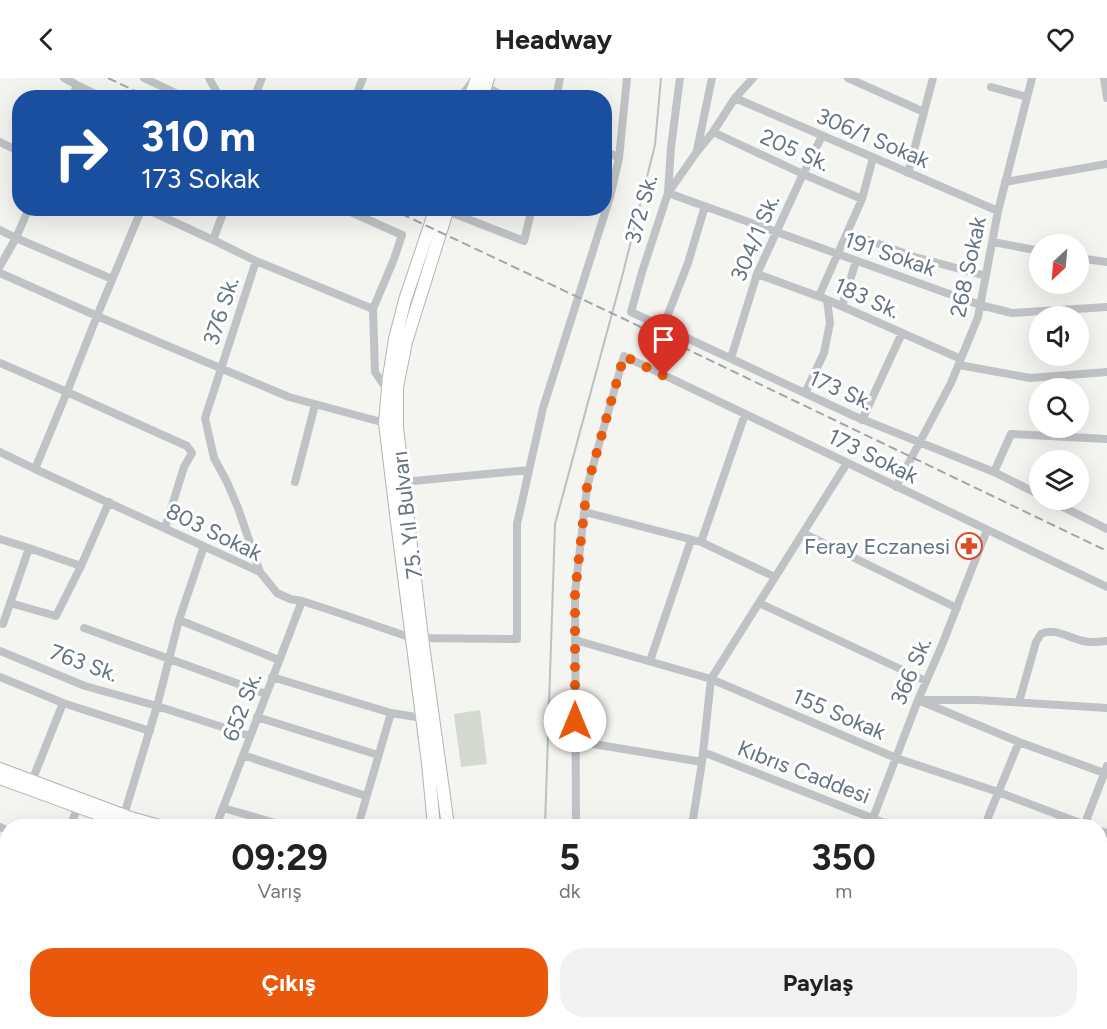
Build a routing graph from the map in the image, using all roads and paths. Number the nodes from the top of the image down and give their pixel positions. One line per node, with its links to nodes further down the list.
1 (64, 78): 12 (street)
2 (144, 78): 16 (street)
3 (627, 78): 26 (street)
4 (680, 78): 33 (street, 372 Sk.)
5 (712, 78): 24 (street)
6 (753, 78): 19 (street)
7 (848, 78): 21 (street)
8 (933, 78): 21 (street)
9 (1032, 78): 18 (street, 268 Sokak)
10 (1104, 78): 20 (street)
11 (479, 82): 17 (street)
12 (77, 85): 14 (street); 15 (street)
13 (991, 87): 18 (street)
14 (75, 90)
15 (87, 90)
16 (169, 90)
17 (493, 90)
18 (1028, 97): 31 (street, 268 Sokak)
19 (735, 98): 22 (street); 23 (street, 306/1 Sokak)
20 (1107, 98)
21 (924, 112): 29 (street)
22 (713, 132): 24 (street); 30 (street, 205 Sk.)
23 (822, 136): 27 (street, 306/1 Sokak); 30 (street, 304/1 Sk.)
24 (696, 153): 33 (street)
25 (612, 154): 26 (street)
26 (619, 158): 32 (street)
27 (873, 158): 29 (street, 306/1 Sokak); 34 (street)
28 (1107, 164): 31 (street)
29 (908, 173): 36 (street, 306/1 Sokak)
30 (803, 174): 34 (street, 205 Sk.); 48 (street, 304/1 Sk.)
31 (1005, 182): 36 (street, 268 Sokak)
32 (612, 188)
33 (668, 193): 35 (street, 191 Sokak); 69 (street, 372 Sk.)
34 (862, 199): 49 (street)
35 (705, 206): 48 (street, 191 Sokak); 71 (street)
36 (998, 211): 52 (street, 268 Sokak)
37 (26, 216): 50 (street)
38 (140, 216): 63 (street)
39 (160, 216): 51 (street)
40 (222, 216): 51 (street)
41 (360, 216): 68 (street)
42 (441, 216): 78 (main road, 75. Yıl Bulvarı)
43 (442, 216): 93 (main road, 75. Yıl Bulvarı)
44 (462, 216): 45 (street)
45 (530, 216)
46 (604, 216): 90 (street)
47 (0, 230): 50 (street)
48 (776, 232): 54 (street, 191 Sokak); 61 (street, 304/1 Sk.)
49 (848, 233): 54 (street); 62 (street)
50 (16, 238): 59 (street); 63 (street)
51 (213, 240): 56 (street)
52 (993, 242): 53 (street); 62 (street, 268 Sokak)
53 (1029, 249)
54 (837, 255): 57 (street, 191 Sokak); 64 (street)
55 (1089, 260): 58 (street)
56 (256, 261): 68 (street, 376 Sk.); 76 (street, 376 Sk.)
57 (856, 261): 65 (street, 191 Sokak); 66 (street)
58 (1107, 262)
59 (0, 266)
60 (0, 273): 70 (street)
61 (758, 274): 64 (street, 183 Sk.); 73 (street, 304/1 Sk.)
62 (986, 276): 65 (street, 268 Sokak)
63 (112, 279): 70 (street)
64 (823, 298): 66 (street, 183 Sk.); 80 (street)
65 (980, 305): 67 (street, 191 Sokak); 74 (street, 268 Sokak)
66 (842, 306): 72 (street, 183 Sk.)
67 (1107, 307)
68 (373, 309): 78 (street)
69 (631, 312): 71 (street, 173 Sk.)
70 (97, 316): 76 (street); 79 (street)
71 (663, 327): 73 (street, 173 Sk.)
72 (902, 333): 74 (street, 183 Sk.); 83 (street)
73 (731, 358): 80 (street, 173 Sk.)
74 (960, 362): 77 (street, 183 Sk.); 86 (street, 268 Sokak)
75 (0, 363): 79 (street)
76 (220, 369): 81 (street); 108 (street, 376 Sk.)
77 (1107, 372)
78 (388, 391): 84 (main road, 75. Yıl Bulvarı)
79 (67, 392): 89 (street); 99 (street)
80 (805, 393): 83 (street, 173 Sk.)
81 (315, 405): 84 (street); 92 (street)
82 (745, 414): 88 (street, 173 Sokak); 98 (street, 173 Sokak); 104 (street)
83 (862, 420): 86 (street, 173 Sk.)
84 (386, 423): 118 (main road, 75. Yıl Bulvarı)
85 (1107, 439): 91 (street)
86 (920, 441): 91 (street, 173 Sk.); 94 (street, 268 Sokak)
87 (0, 452): 89 (street, 803 Sokak)
88 (847, 463): 94 (street, 173 Sokak); 102 (street)
89 (35, 469): 96 (street, 803 Sokak)
90 (529, 470): 93 (street); 118 (street, 803 Sokak)
91 (994, 472): 95 (street, 173 Sk.)
92 (296, 482)
93 (403, 482): 118 (main road, 75. Yıl Bulvarı)
94 (896, 487): 101 (street, 173 Sokak)
95 (1029, 490)
96 (109, 502): 99 (street, 803 Sokak); 107 (street)
97 (1069, 510): 100 (street)
98 (585, 512): 104 (street); 119 (street)
99 (165, 528): 105 (street, 803 Sokak)
100 (1107, 529)
101 (987, 530): 110 (street, 173 Sokak); 114 (street, 366 Sk.)
102 (803, 533): 109 (street); 114 (street)
103 (0, 539): 106 (street)
104 (696, 541): 109 (street); 124 (street)
105 (204, 546): 108 (street, 803 Sokak); 115 (street)
106 (28, 548): 107 (street); 112 (street)
107 (81, 566): 112 (street)
108 (260, 572): 111 (street, 803 Sokak)
109 (775, 577): 113 (street)
110 (1107, 587)
111 (302, 601): 118 (street, 803 Sokak); 123 (street, 652 Sk.)
112 (10, 603): 116 (street)
113 (759, 603): 127 (street); 128 (street)
114 (957, 608): 128 (street, 366 Sk.)
115 (179, 620): 122 (street); 123 (street)
116 (1, 626)
117 (84, 628): 122 (street)
118 (417, 638): 137 (main road, 75. Yıl Bulvarı); 163 (main road, 75. Yıl Bulvarı)
119 (575, 640): 124 (street, 155 Sokak); 140 (street)
120 (1107, 641): 131 (street)
121 (0, 651): 133 (street, 763 Sk.)
122 (170, 658): 129 (street); 133 (street)
123 (279, 660): 126 (street, 652 Sk.)
124 (650, 661): 127 (street, 155 Sokak)
125 (0, 677): 132 (street)
126 (272, 677): 129 (street, 652 Sk.); 135 (street)
127 (711, 679): 142 (street); 145 (street, 155 Sokak)
128 (926, 681): 130 (street, 366 Sk.)
129 (266, 693): 136 (street, 652 Sk.)
130 (918, 700): 131 (street); 141 (street); 145 (street, 366 Sk.)
131 (1019, 702): 134 (street)
132 (63, 703): 138 (street); 150 (street)
133 (157, 706): 138 (street); 139 (street, 763 Sk.)
134 (1107, 708)
135 (391, 713): 137 (street); 144 (street)
136 (257, 717): 139 (street, 652 Sk.); 144 (street)
137 (422, 718): 162 (main road, 75. Yıl Bulvarı)
138 (150, 731): 158 (street)
139 (250, 736): 143 (street, 652 Sk.)
140 (575, 741): 146 (street, Kıbrıs Caddesi); 164 (street)
141 (1018, 742): 148 (street); 151 (street)
142 (703, 752): 146 (street); 166 (street, Kıbrıs Caddesi)
143 (243, 755): 152 (street); 154 (street, 652 Sk.)
144 (378, 755): 152 (street)
145 (896, 758): 151 (street, 155 Sokak); 167 (street, 366 Sk.)
146 (702, 762): 165 (street)
147 (0, 769): 150 (main road)
148 (1106, 771): 170 (street)
149 (0, 778): 153 (main road)
150 (32, 781): 157 (main road)
151 (998, 792): 168 (street); 169 (street, 155 Sokak)
152 (366, 796): 161 (street)
153 (78, 807): 155 (street); 156 (main road)
154 (223, 808): 159 (street, 652 Sk.); 160 (street)
155 (73, 819)
156 (121, 819)
157 (123, 819)
158 (128, 819)
159 (219, 819)
160 (262, 819)
161 (360, 819)
162 (433, 819)
163 (447, 819)
164 (576, 819)
165 (693, 819)
166 (862, 819)
167 (873, 819)
168 (988, 819)
169 (1068, 819)
170 (1089, 819)

